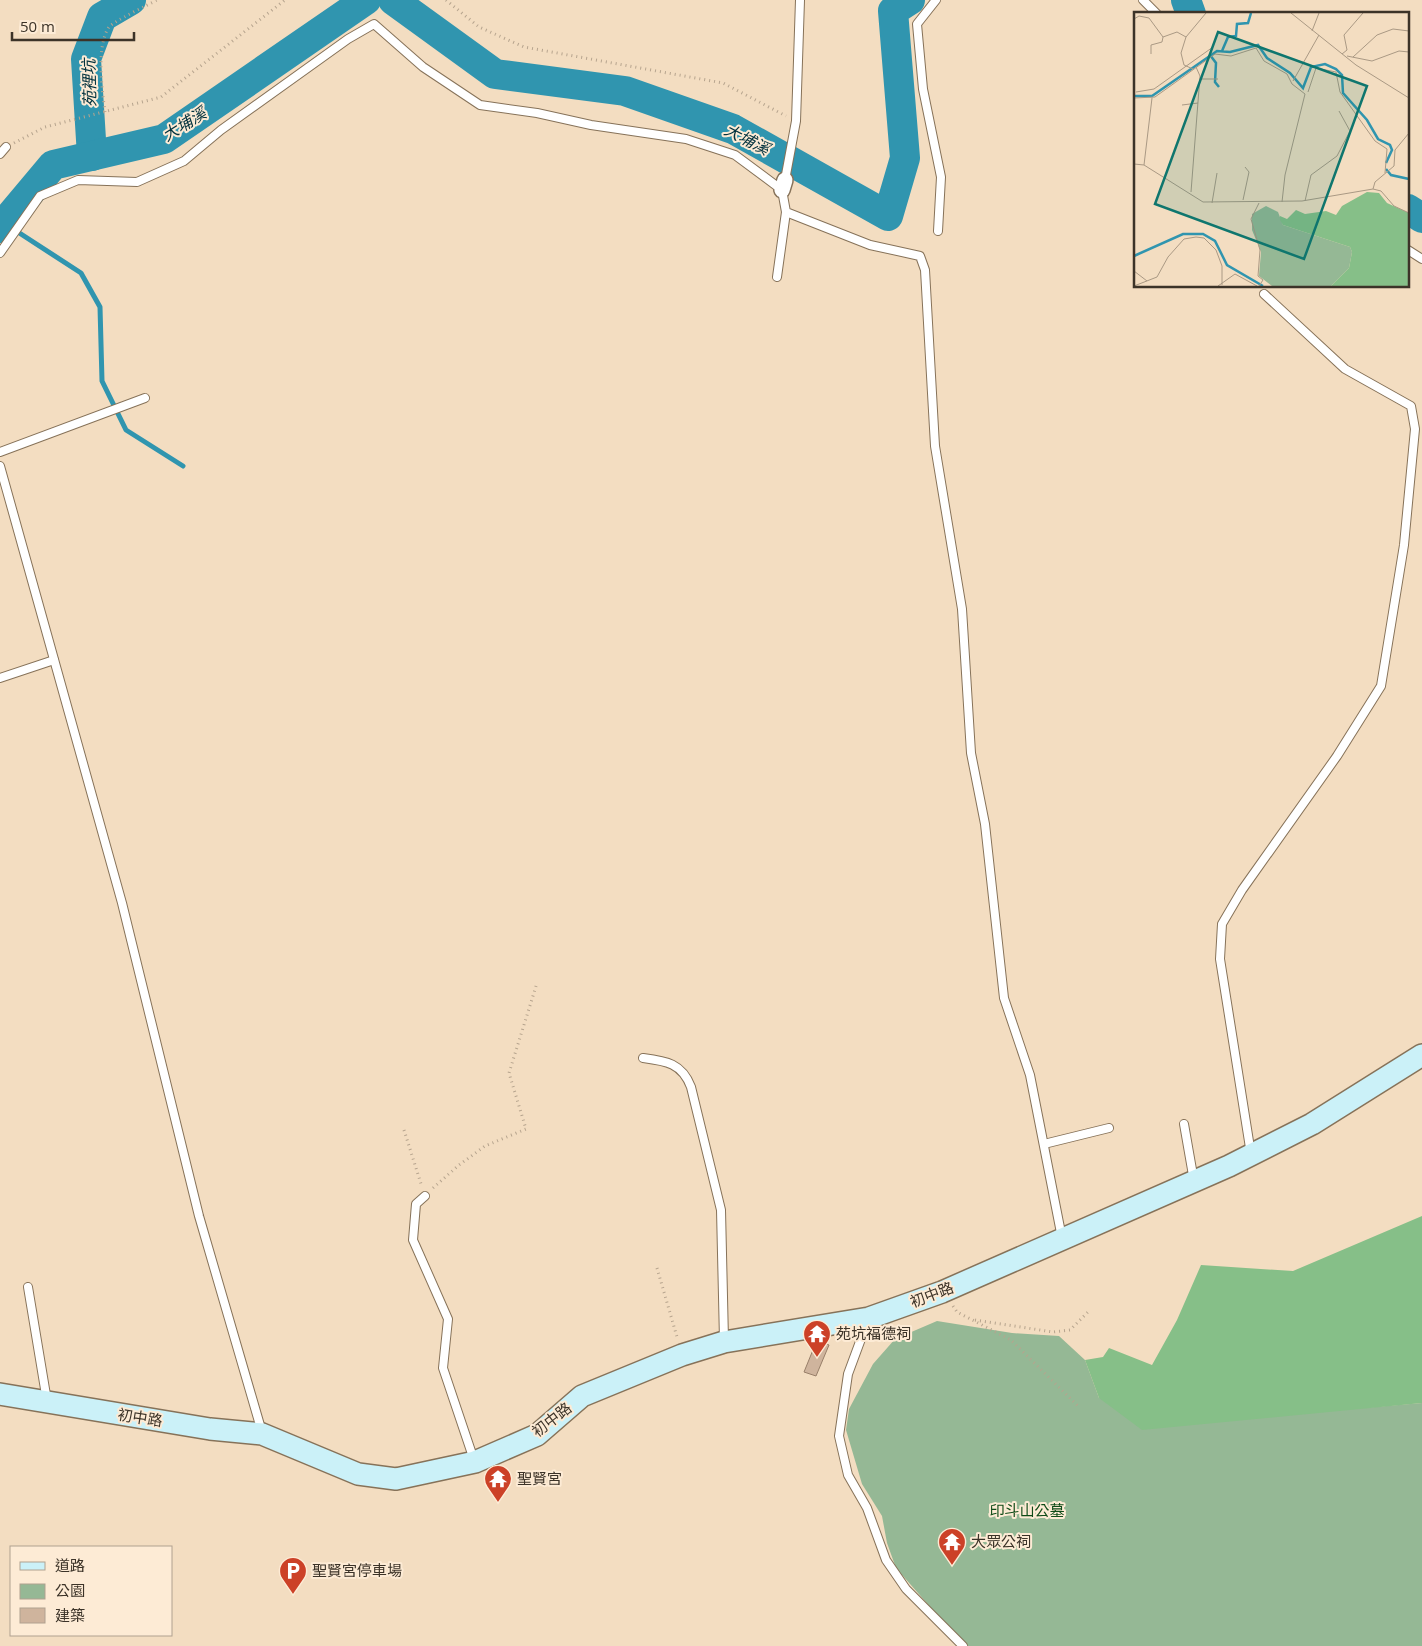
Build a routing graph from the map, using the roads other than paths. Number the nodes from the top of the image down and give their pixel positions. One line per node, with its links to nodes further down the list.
1 (800, 0): 7 (lane)
2 (936, 0): 9 (lane)
3 (1143, 0): 4 (lane)
4 (1155, 12)
5 (6, 147): 6 (lane)
6 (0, 154)
7 (783, 185): 8 (lane); 11 (lane)
8 (786, 212): 13 (lane); 24 (lane)
9 (938, 231)
10 (1410, 251): 12 (lane)
11 (0, 253)
12 (1422, 259)
13 (777, 277)
14 (1264, 294): 25 (lane)
15 (145, 398): 16 (lane)
16 (0, 452)
17 (0, 466): 18 (lane)
18 (54, 660): 19 (lane); 34 (lane)
19 (0, 678)
20 (1422, 1055): 25 (street, 初中路)
21 (643, 1058): 31 (lane)
22 (1184, 1124): 26 (lane)
23 (1109, 1128): 24 (lane)
24 (1044, 1144): 28 (lane)
25 (1251, 1154): 26 (street, 初中路)
26 (1194, 1181): 28 (street, 初中路)
27 (425, 1196): 35 (lane)
28 (1062, 1238): 30 (street, 初中路)
29 (28, 1287): 33 (lane)
30 (869, 1318): 31 (street, 初中路); 36 (lane)
31 (724, 1342): 35 (street, 初中路)
32 (0, 1394): 33 (street, 初中路)
33 (48, 1403): 34 (street, 初中路)
34 (262, 1434): 35 (street, 初中路)
35 (475, 1462)
36 (964, 1646)

